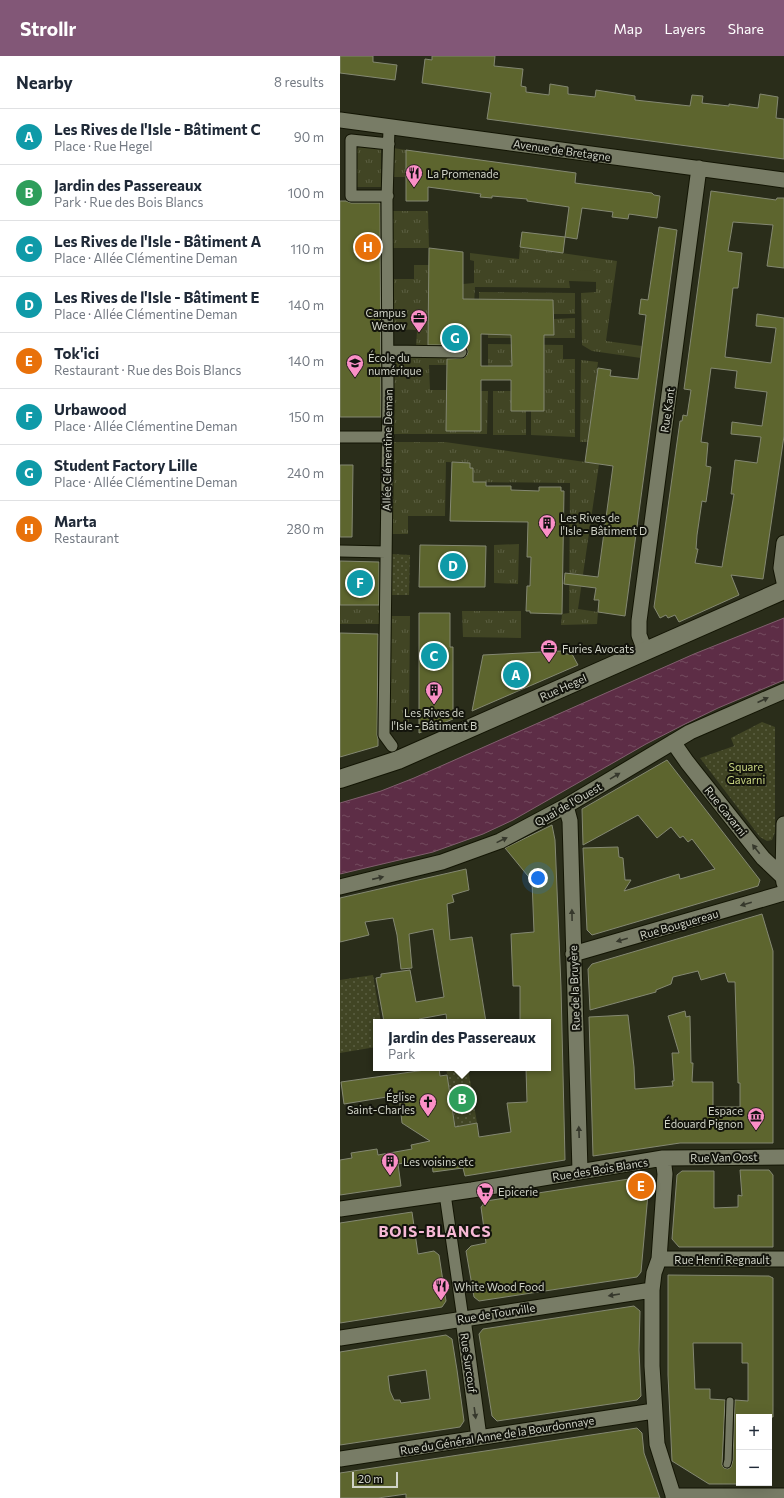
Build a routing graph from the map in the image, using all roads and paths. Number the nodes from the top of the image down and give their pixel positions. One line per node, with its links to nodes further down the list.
1 (340, 120): 2 (street, Avenue de Bretagne)
2 (389, 127): 3 (street, Allée Clémentine Deman); 4 (street, Avenue de Bretagne)
3 (389, 144): 6 (street, Allée Clémentine Deman); 6 (street)
4 (699, 168): 5 (street, Avenue de Bretagne); 16 (street, Rue Kant)
5 (784, 180)
6 (388, 196): 7 (street, Allée Clémentine Deman)
7 (388, 351): 8 (street); 9 (street, Allée Clémentine Deman)
8 (461, 352)
9 (388, 437): 10 (street); 13 (street, Allée Clémentine Deman)
10 (340, 438)
11 (784, 544): 14 (street)
12 (340, 551): 13 (street)
13 (386, 552): 19 (street, Allée Clémentine Deman)
14 (784, 582)
15 (784, 590): 16 (street, Rue Hegel)
16 (645, 651): 20 (street, Rue Hegel)
17 (784, 691): 18 (street, Quai de l'Ouest, one-way to 17)
18 (673, 742): 21 (street, Quai de l'Ouest, one-way to 18); 23 (street, Rue Gavarni, one-way to 18)
19 (392, 746)
20 (340, 779)
21 (566, 806): 24 (street, Quai de l'Ouest, one-way to 21); 26 (street, Rue de la Bruyère, one-way to 21)
22 (784, 824): 23 (street)
23 (783, 881)
24 (340, 887)
25 (784, 894): 26 (street, Rue Bouguereau, one-way to 26)
26 (573, 954): 29 (street, Rue de la Bruyère, one-way to 26)
27 (784, 1157): 28 (street, Rue Van Oost)
28 (663, 1158): 29 (street, Rue des Bois Blancs); 32 (street, Rue des Bois Blancs)
29 (580, 1171): 30 (street, Rue des Bois Blancs)
30 (445, 1194): 31 (street, Rue des Bois Blancs); 35 (street, Rue Surcouf)
31 (340, 1210)
32 (659, 1259): 33 (street, Rue Henri Regnault); 34 (street, Rue des Bois Blancs)
33 (784, 1259)
34 (652, 1290): 35 (street, Rue de Tourville, one-way to 35); 38 (street, Rue des Bois Blancs)
35 (463, 1318): 36 (street, Rue de Tourville); 39 (street, Rue Surcouf, one-way to 39)
36 (340, 1338)
37 (730, 1401): 41 (lane)
38 (654, 1411): 39 (street, Rue du Général Anne de la Bourdonnaye); 43 (street, Rue des Bois Blancs)
39 (479, 1437): 40 (street, Rue du Général Anne de la Bourdonnaye)
40 (340, 1459)
41 (727, 1464)
42 (784, 1496): 43 (street)
43 (674, 1497)

